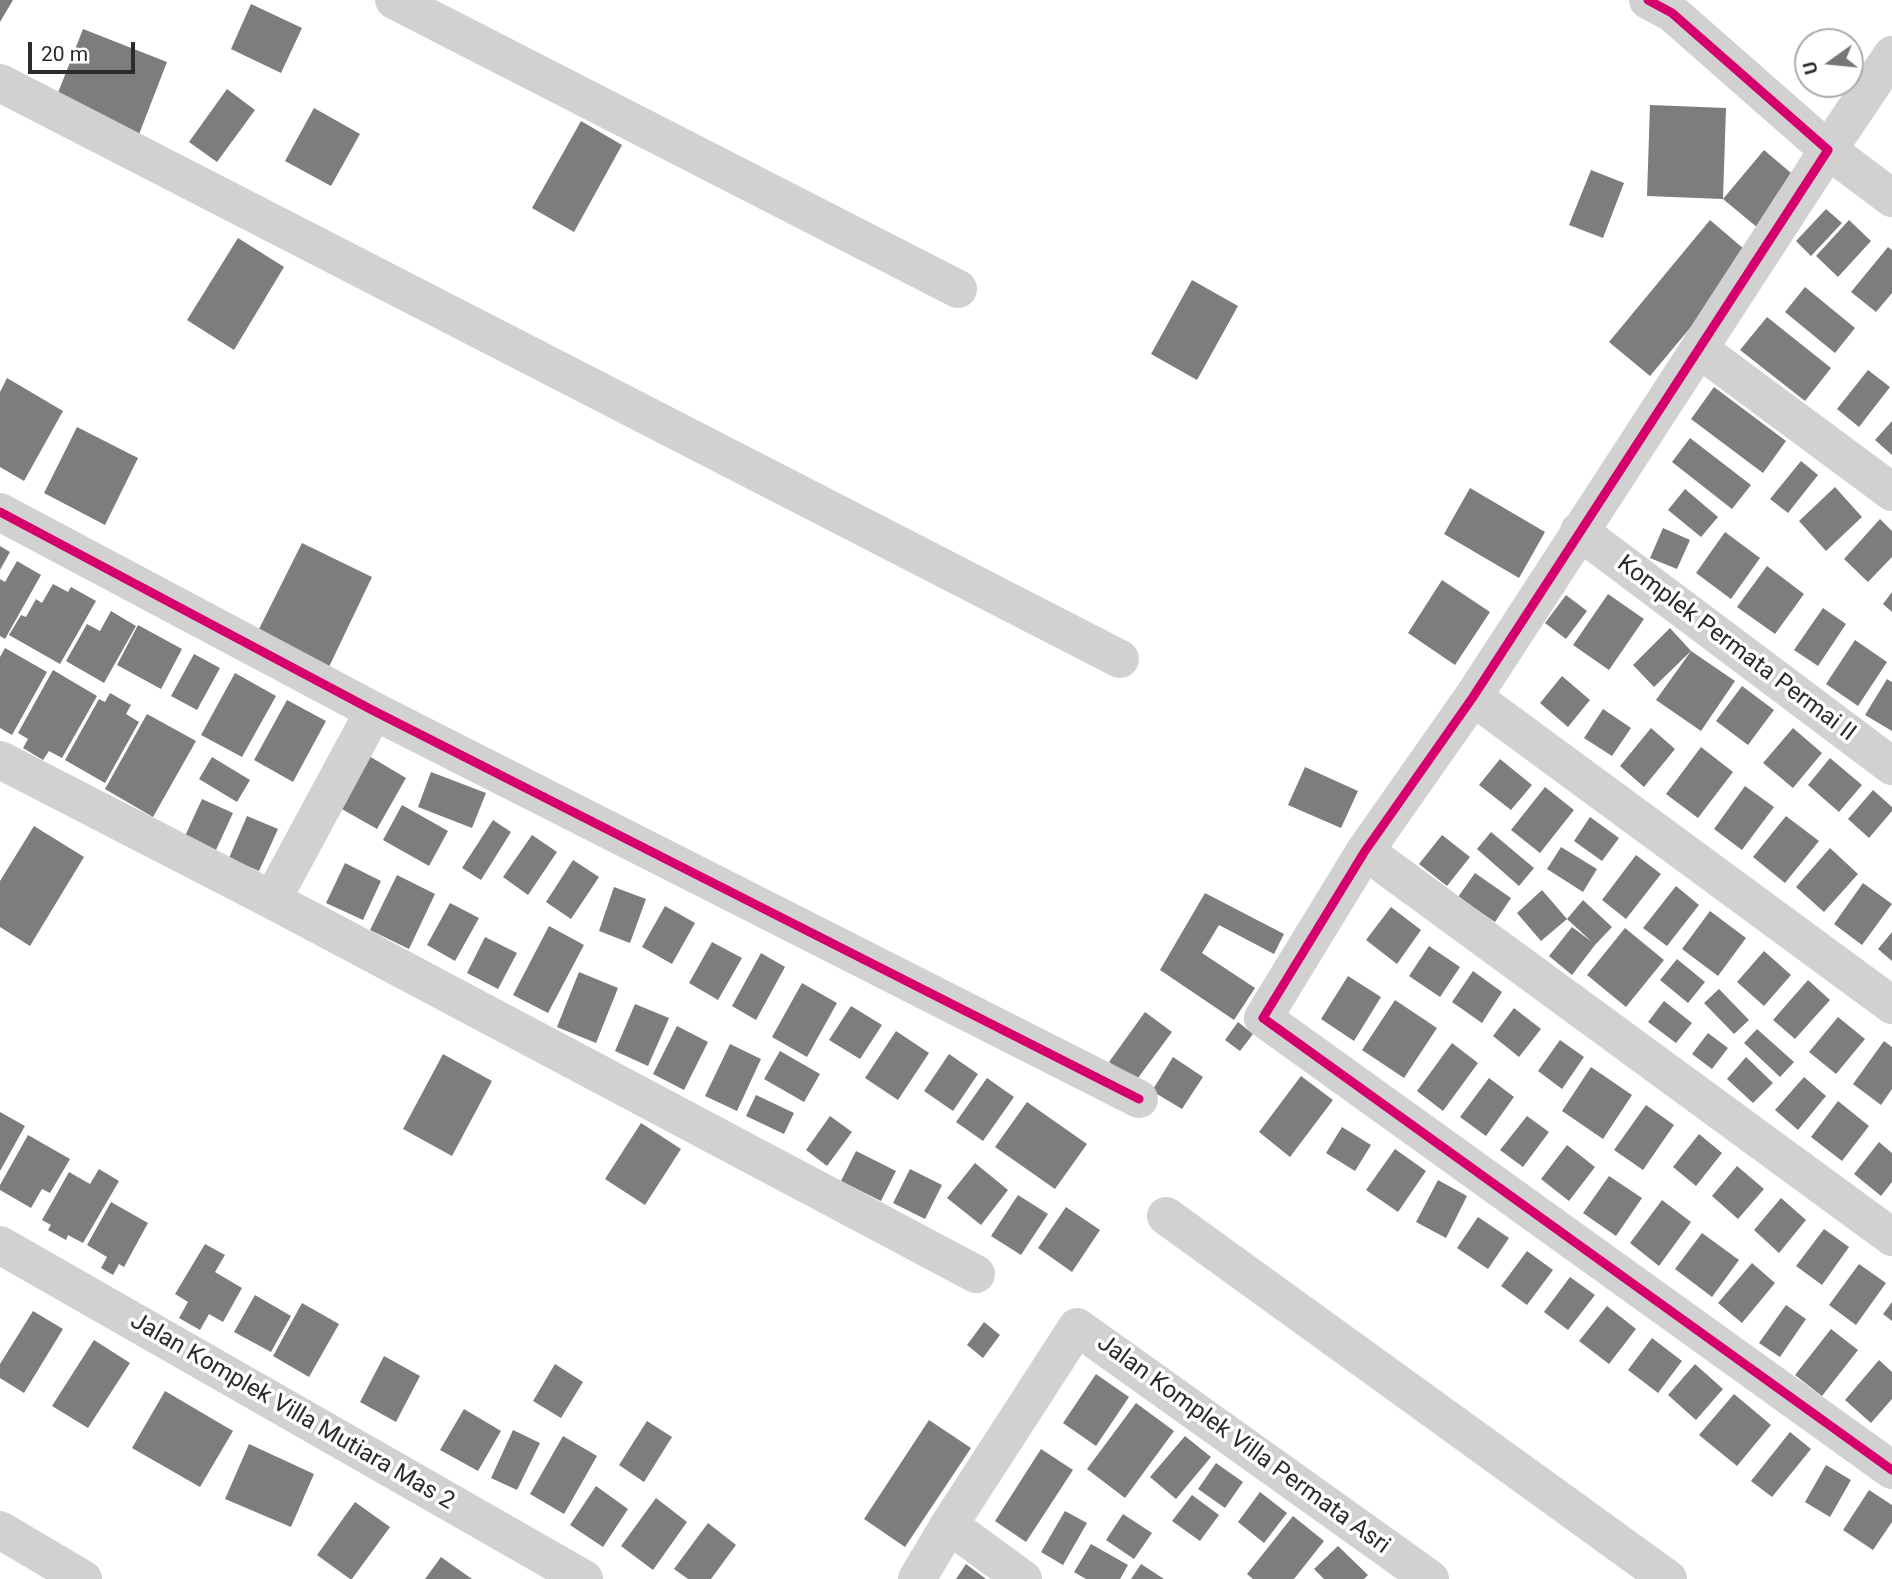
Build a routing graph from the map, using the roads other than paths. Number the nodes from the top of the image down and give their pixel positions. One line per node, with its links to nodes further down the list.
1 (394, 0): 7 (street)
2 (1668, 4): 5 (street)
3 (1892, 55): 5 (street)
4 (0, 83): 12 (street)
5 (1828, 150): 6 (street); 8 (street)
6 (1892, 198)
7 (958, 289)
8 (1699, 349): 9 (street); 11 (street)
9 (1892, 492)
10 (0, 512): 14 (street)
11 (1579, 531): 13 (street); 16 (street, Komplek Permata Permai II)
12 (1120, 659)
13 (1473, 697): 17 (street); 19 (street)
14 (374, 711): 18 (street); 20 (street)
15 (0, 760): 18 (street)
16 (1892, 766)
17 (1365, 851): 22 (street); 25 (street)
18 (272, 901): 24 (street)
19 (1892, 1004)
20 (1139, 1099)
21 (1166, 1216): 33 (street)
22 (1892, 1237)
23 (0, 1245): 29 (street, Jalan Komplek Villa Mutiara Mas 2)
24 (976, 1274)
25 (1892, 1469)
26 (949, 1525): 30 (street, Jalan Komplek Villa Permata Asri); 31 (street); 32 (street, Jalan Komplek Villa Permata Asri)
27 (0, 1530): 28 (street)
28 (83, 1579)
29 (584, 1579)
30 (917, 1579)
31 (1023, 1579)
32 (1430, 1579)
33 (1668, 1579)

